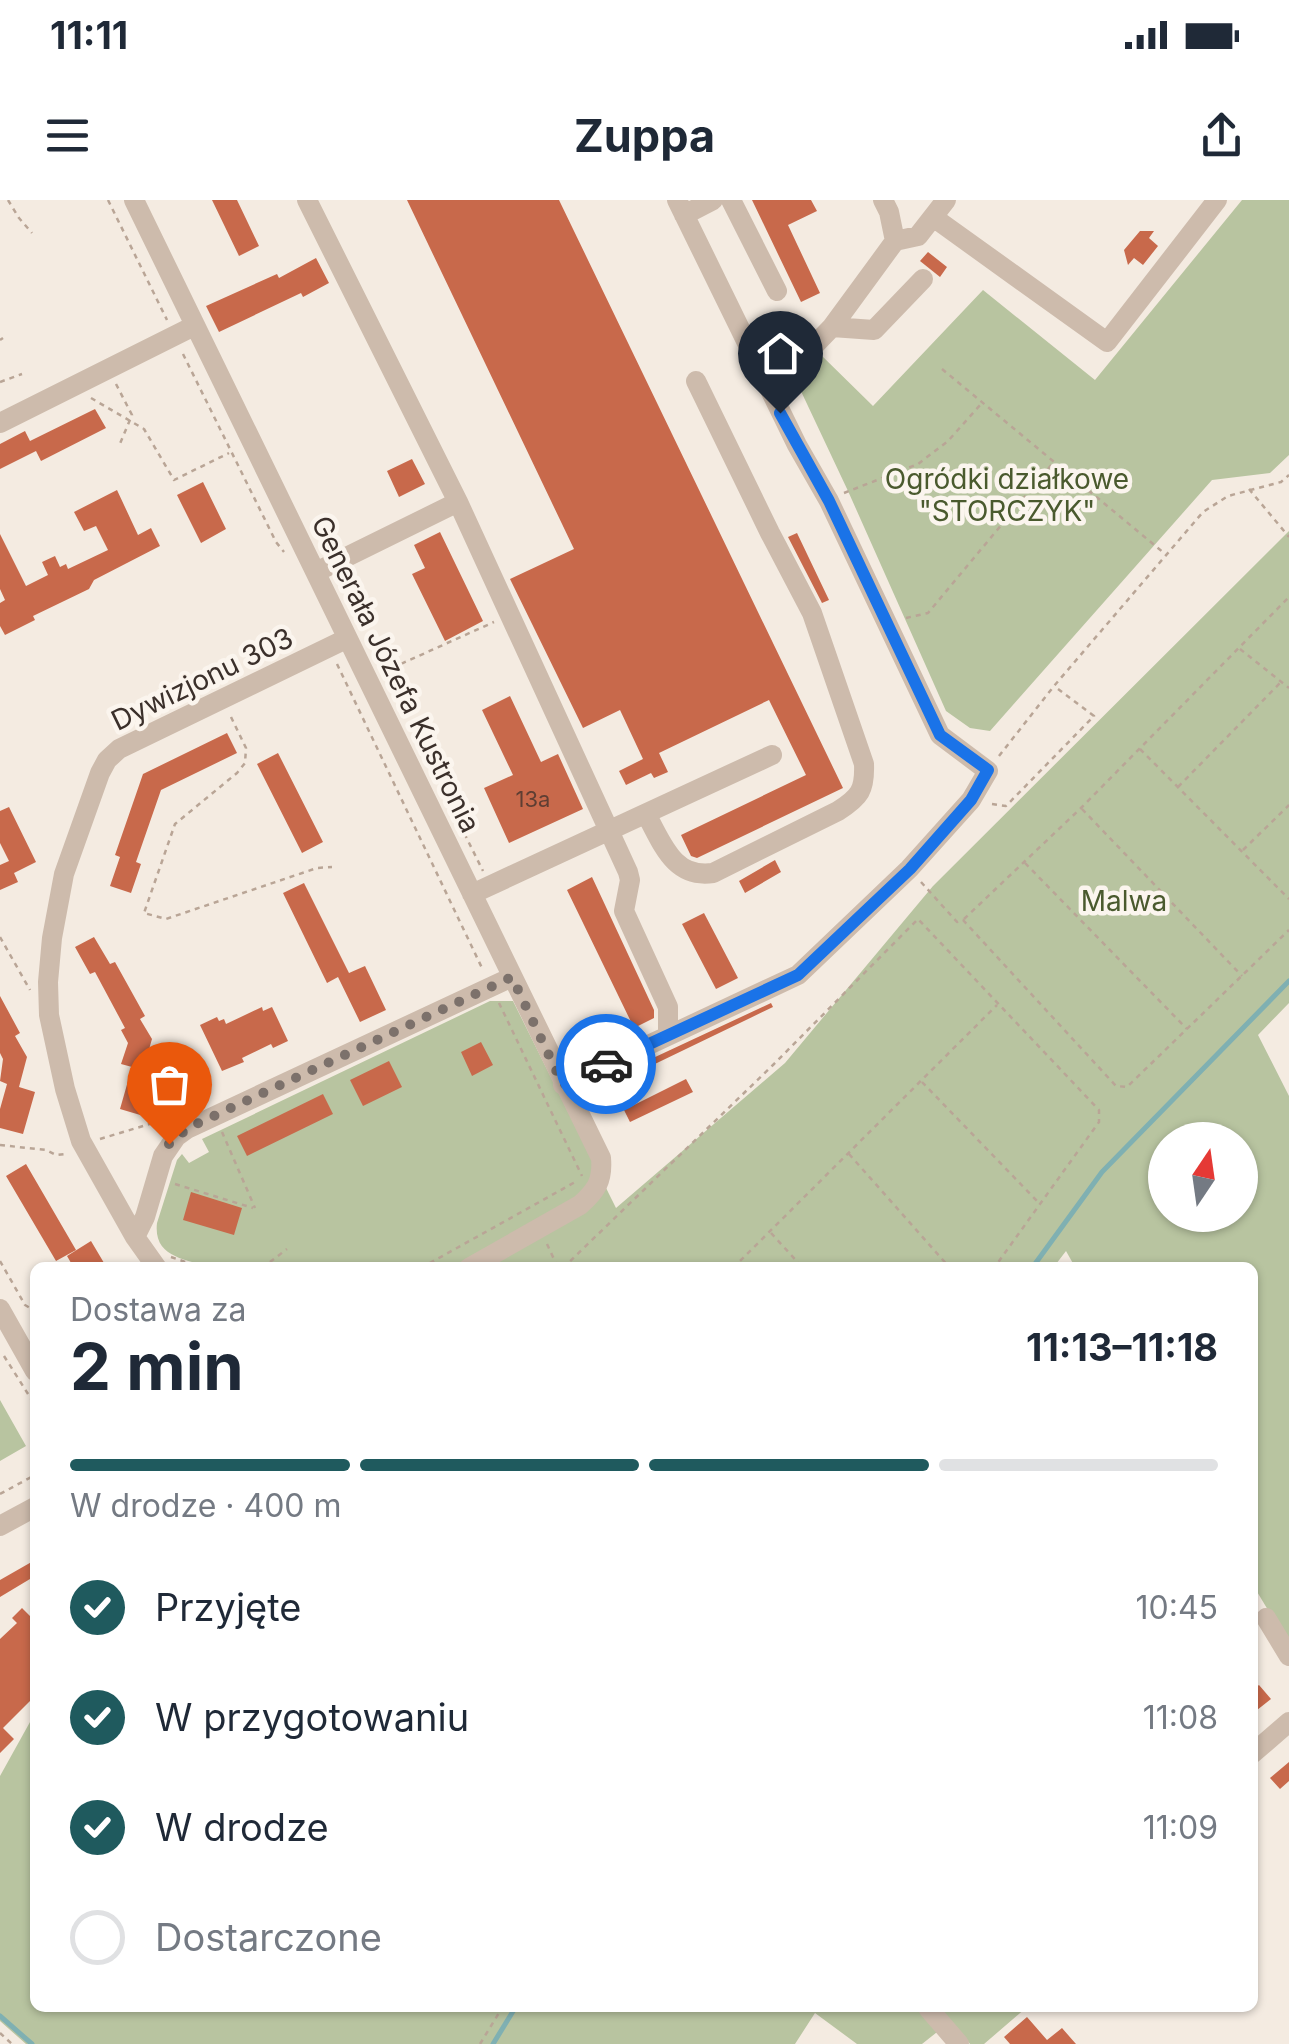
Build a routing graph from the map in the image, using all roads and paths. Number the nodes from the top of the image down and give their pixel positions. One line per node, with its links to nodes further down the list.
1 (8, 200): 11 (path)
2 (108, 200): 16 (path)
3 (134, 200): 16 (street, Generała Józefa Kustronia)
4 (307, 200): 33 (street)
5 (713, 200): 9 (street)
6 (730, 200): 14 (street)
7 (883, 200): 12 (street)
8 (1217, 200): 10 (street)
9 (680, 207): 20 (street)
10 (939, 208): 12 (street)
11 (32, 234)
12 (894, 241): 15 (street)
13 (924, 279): 15 (street)
14 (776, 292)
15 (832, 328): 20 (street)
16 (184, 331): 17 (street); 28 (path); 37 (street, Generała Józefa Kustronia)
17 (109, 368): 23 (street); 25 (path)
18 (942, 369): 24 (path)
19 (22, 374): 22 (path)
20 (764, 380): 32 (street)
21 (696, 381): 55 (street)
22 (0, 382)
23 (76, 385): 25 (path); 26 (street)
24 (982, 402): 29 (path); 32 (path)
25 (131, 421): 27 (path); 28 (path)
26 (0, 423)
27 (119, 446)
28 (230, 452): 35 (path)
29 (1054, 462): 36 (path); 40 (path)
30 (1289, 475): 31 (path)
31 (1249, 489): 34 (path); 36 (path)
32 (829, 501): 40 (street)
33 (458, 502): 37 (street); 39 (street)
34 (1289, 537)
35 (285, 553)
36 (1166, 554): 45 (path)
37 (316, 572): 41 (street, Generała Józefa Kustronia)
38 (1289, 597): 42 (path)
39 (509, 615): 43 (path); 56 (street)
40 (887, 623): 50 (street)
41 (337, 643): 47 (street, Dywizjonu 303); 61 (street, Generała Józefa Kustronia); 68 (path)
42 (1239, 648): 44 (path); 48 (path)
43 (377, 675)
44 (1280, 682): 46 (path); 51 (path)
45 (1054, 686): 50 (path); 52 (path)
46 (1289, 688)
47 (222, 698): 59 (path); 81 (street, Dywizjonu 303)
48 (1139, 748): 51 (path); 54 (path)
49 (772, 755): 55 (street)
50 (988, 770): 52 (street)
51 (1178, 788): 57 (path)
52 (971, 800): 60 (street)
53 (1289, 805): 57 (path)
54 (1080, 808): 58 (path); 66 (path)
55 (646, 814): 56 (street)
56 (610, 830): 61 (street); 72 (street)
57 (1242, 851): 62 (path)
58 (1024, 862): 63 (path); 71 (path)
59 (332, 867)
60 (910, 869): 63 (path); 72 (street)
61 (472, 894): 67 (street, Generała Józefa Kustronia)
62 (1289, 899)
63 (963, 920): 71 (path)
64 (1289, 930): 66 (path)
65 (0, 937): 69 (path)
66 (1242, 976): 71 (path)
67 (512, 977): 68 (street); 74 (street, Generała Józefa Kustronia)
68 (491, 986): 75 (street); 87 (path)
69 (30, 988)
70 (998, 1004): 73 (path); 78 (path); 90 (path)
71 (1188, 1029)
72 (668, 1036): 74 (street)
73 (921, 1081): 76 (path); 78 (path)
74 (563, 1085): 79 (street, Generała Józefa Kustronia)
75 (216, 1117): 77 (path); 81 (street)
76 (848, 1153): 80 (path); 93 (path)
77 (167, 1182)
78 (1040, 1204): 94 (path)
79 (540, 1229): 88 (street); 89 (path)
80 (770, 1232): 91 (path); 92 (path)
81 (135, 1237): 83 (street, Dywizjonu 303)
82 (288, 1249): 86 (path)
83 (160, 1260): 85 (path)
84 (0, 1261): 95 (path)
85 (185, 1262)
86 (270, 1262)
87 (432, 1262)
88 (480, 1262)
89 (557, 1262)
90 (566, 1262)
91 (739, 1262)
92 (798, 1262)
93 (945, 1262)
94 (998, 1262)
95 (30, 1308)
96 (0, 1309): 97 (street)
97 (30, 1362)
98 (30, 1478): 99 (path)
99 (0, 1494)
100 (30, 1510): 101 (street)
101 (0, 1526)
102 (1266, 1618): 103 (street)
103 (1289, 1656)
104 (1289, 1722): 105 (street)
105 (1258, 1749)
106 (500, 2012): 110 (path)
107 (931, 2012): 111 (street)
108 (0, 2034): 109 (path)
109 (12, 2044)
110 (480, 2044)
111 (959, 2044)

